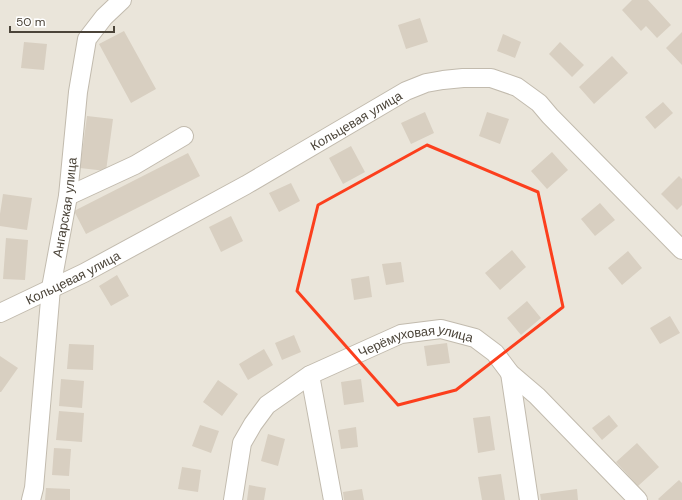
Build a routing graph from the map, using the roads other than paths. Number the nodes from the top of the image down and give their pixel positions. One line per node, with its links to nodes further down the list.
1 (122, 0): 3 (street, Ангарская улица)
2 (184, 136): 3 (street)
3 (68, 196): 5 (street, Ангарская улица)
4 (682, 250): 5 (street, Кольцевая улица)
5 (51, 288): 6 (street, Кольцевая улица); 9 (street, Ангарская улица)
6 (0, 313)
7 (510, 372): 8 (street, Черёмуховая улица); 12 (street); 13 (street, Черёмуховая улица)
8 (310, 375): 10 (street, Черёмуховая улица); 11 (street)
9 (31, 500)
10 (233, 500)
11 (333, 500)
12 (529, 500)
13 (638, 500)

